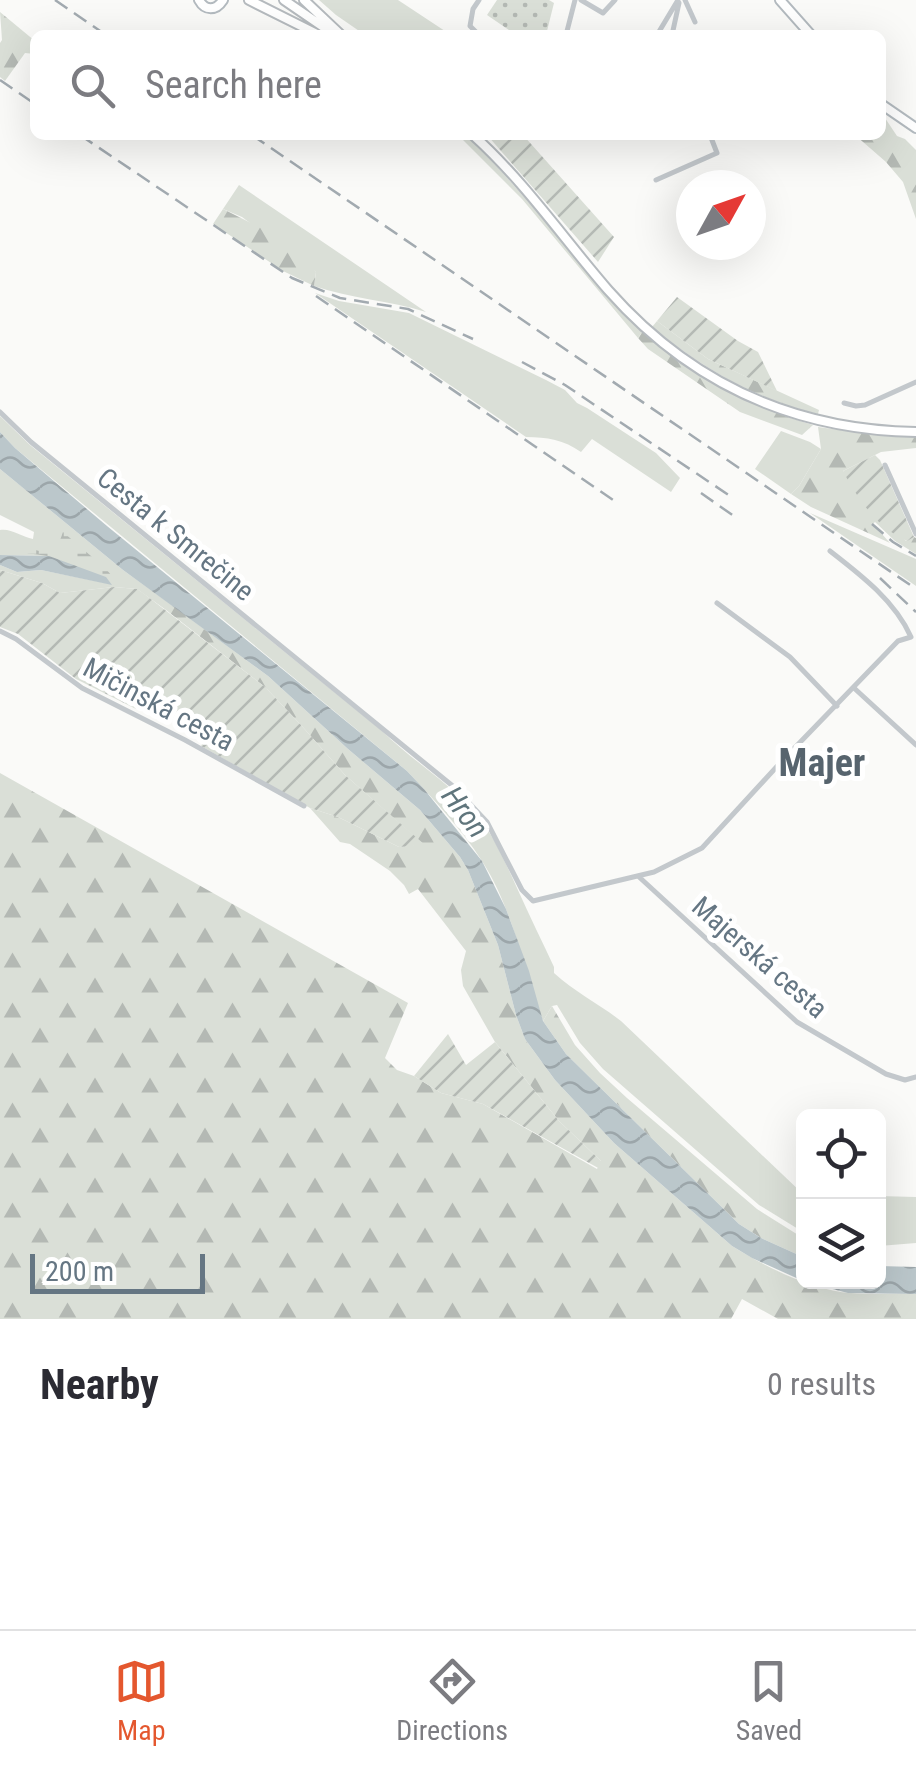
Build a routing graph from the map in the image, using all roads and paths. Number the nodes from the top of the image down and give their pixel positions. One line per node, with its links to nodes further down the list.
1 (198, 0): 2 (main road)
2 (223, 0)
3 (249, 0): 12 (main road)
4 (284, 0): 13 (main road)
5 (304, 0): 14 (main road)
6 (479, 0): 15 (street)
7 (578, 0): 8 (street); 16 (street)
8 (614, 0)
9 (681, 0): 11 (street); 17 (street); 18 (street)
10 (780, 0): 19 (main road)
11 (694, 22)
12 (309, 30)
13 (330, 30)
14 (333, 30)
15 (474, 30)
16 (568, 30)
17 (660, 30)
18 (673, 30)
19 (807, 30)
20 (886, 107): 21 (main road)
21 (916, 128)
22 (478, 140): 28 (main road)
23 (712, 140): 24 (street)
24 (656, 180)
25 (916, 382): 26 (street)
26 (844, 403)
27 (0, 412): 35 (street, Cesta k Smrečine)
28 (916, 432)
29 (885, 465): 30 (street)
30 (916, 534)
31 (830, 551): 34 (street, Majerská cesta)
32 (717, 602): 37 (street)
33 (0, 631): 39 (street, Mičinská cesta)
34 (914, 638): 36 (street, Majerská cesta)
35 (330, 685): 40 (street, Majerská cesta)
36 (854, 688): 37 (street, Majerská cesta); 38 (street)
37 (837, 706): 40 (street, Majerská cesta)
38 (916, 745)
39 (304, 806)
40 (638, 876): 41 (street, Majerská cesta)
41 (916, 1077)

